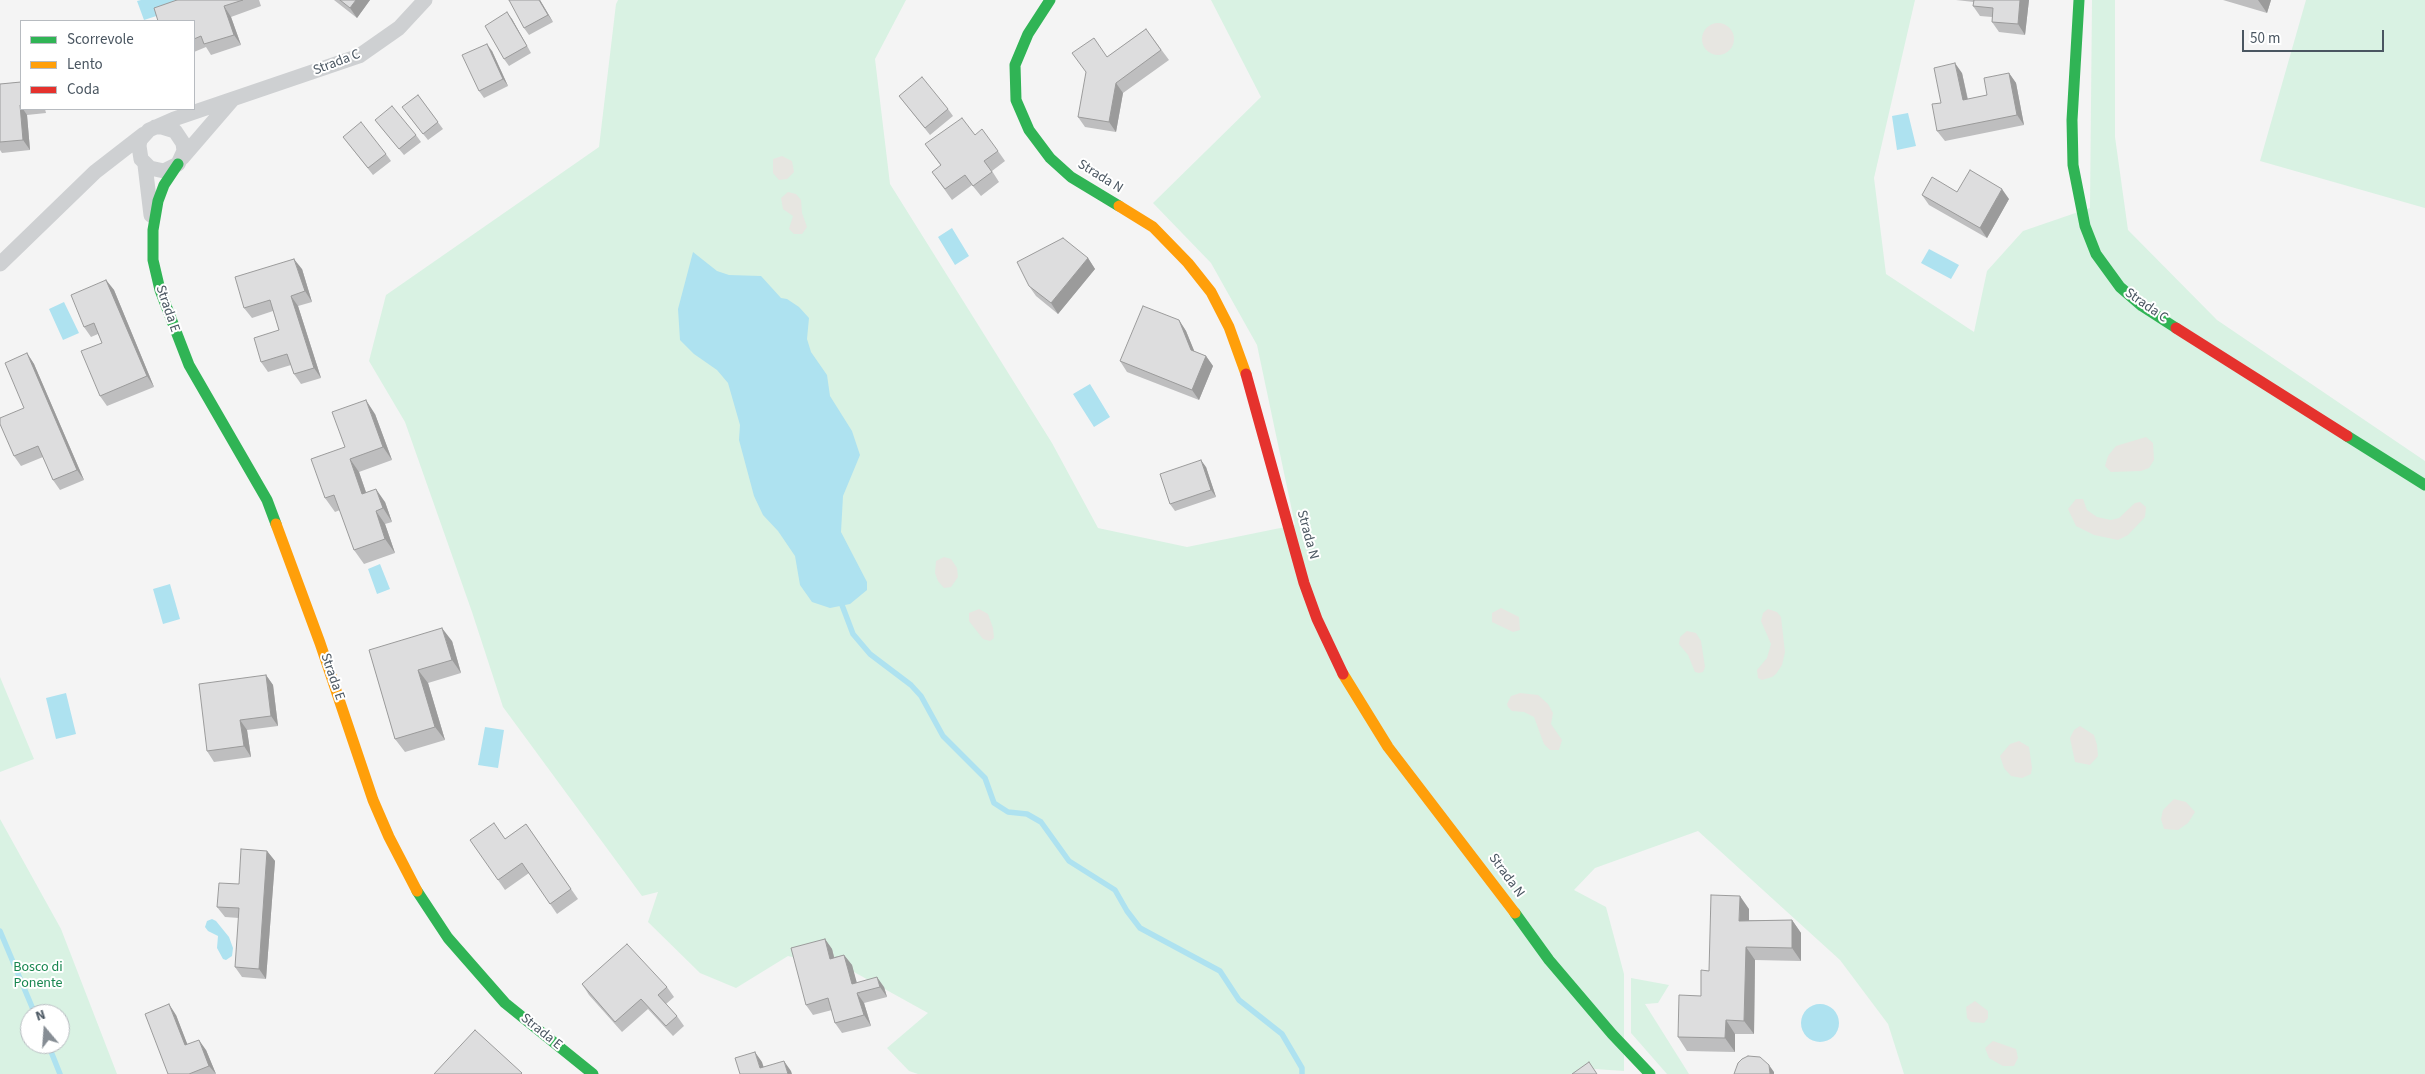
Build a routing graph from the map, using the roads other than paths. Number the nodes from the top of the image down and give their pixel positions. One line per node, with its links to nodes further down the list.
1 (426, 0): 4 (street, Strada C)
2 (1050, 0): 13 (street, Strada N)
3 (2079, 0): 11 (street, Strada C)
4 (233, 99): 5 (street, Strada C); 6 (street)
5 (150, 131): 6 (street); 7 (street); 8 (street, Strada C)
6 (180, 161): 7 (street); 9 (street, Strada E)
7 (143, 162): 8 (street); 9 (street, Strada E)
8 (102, 165): 10 (street, Strada C)
9 (153, 230): 12 (street, Strada E)
10 (0, 264)
11 (2425, 485)
12 (593, 1074)
13 (1650, 1074)

